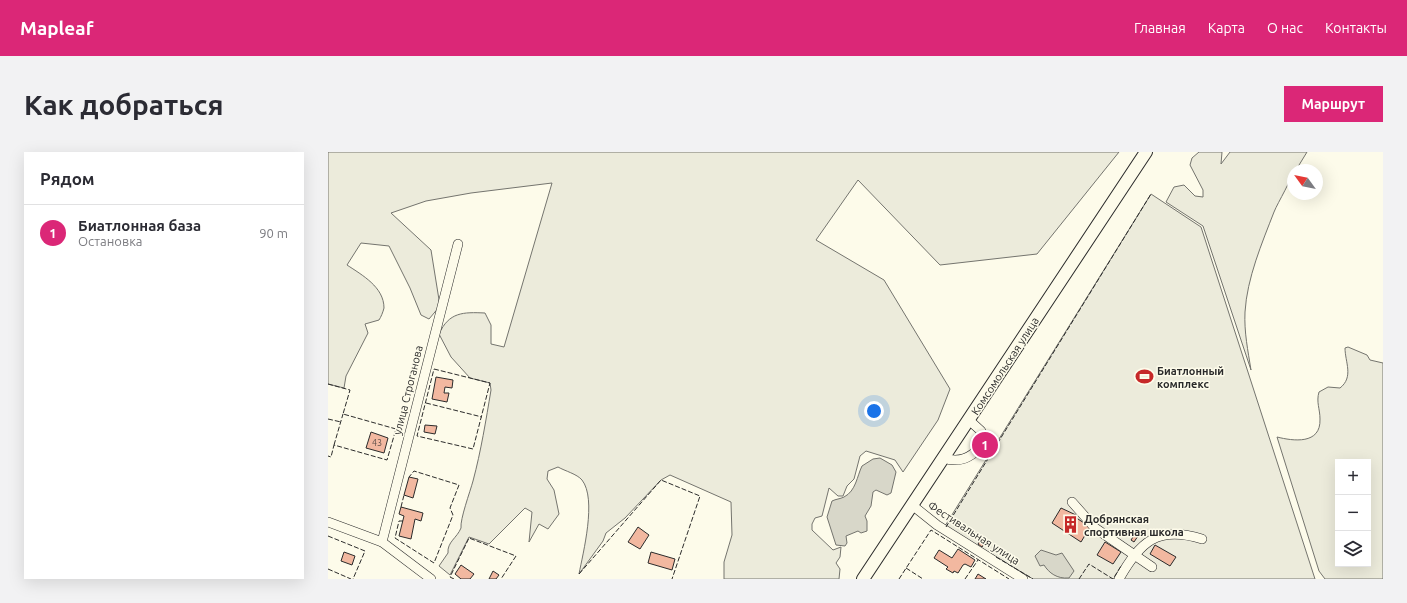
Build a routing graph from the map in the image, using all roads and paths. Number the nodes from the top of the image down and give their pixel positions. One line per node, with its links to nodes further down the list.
1 (1146, 152): 3 (main road, Комсомольская улица)
2 (458, 244): 9 (street, улица Строганова)
3 (968, 420): 4 (main road, Комсомольская улица); 4 (street)
4 (943, 458): 6 (main road, Комсомольская улица)
5 (1072, 502): 10 (street)
6 (912, 505): 14 (main road, Комсомольская улица); 15 (street, Фестивальная улица)
7 (328, 522): 9 (street)
8 (1202, 539): 10 (street)
9 (382, 542): 13 (street)
10 (1134, 554): 11 (street); 12 (street)
11 (1152, 567)
12 (1121, 575)
13 (431, 579)
14 (863, 579)
15 (1023, 579)

